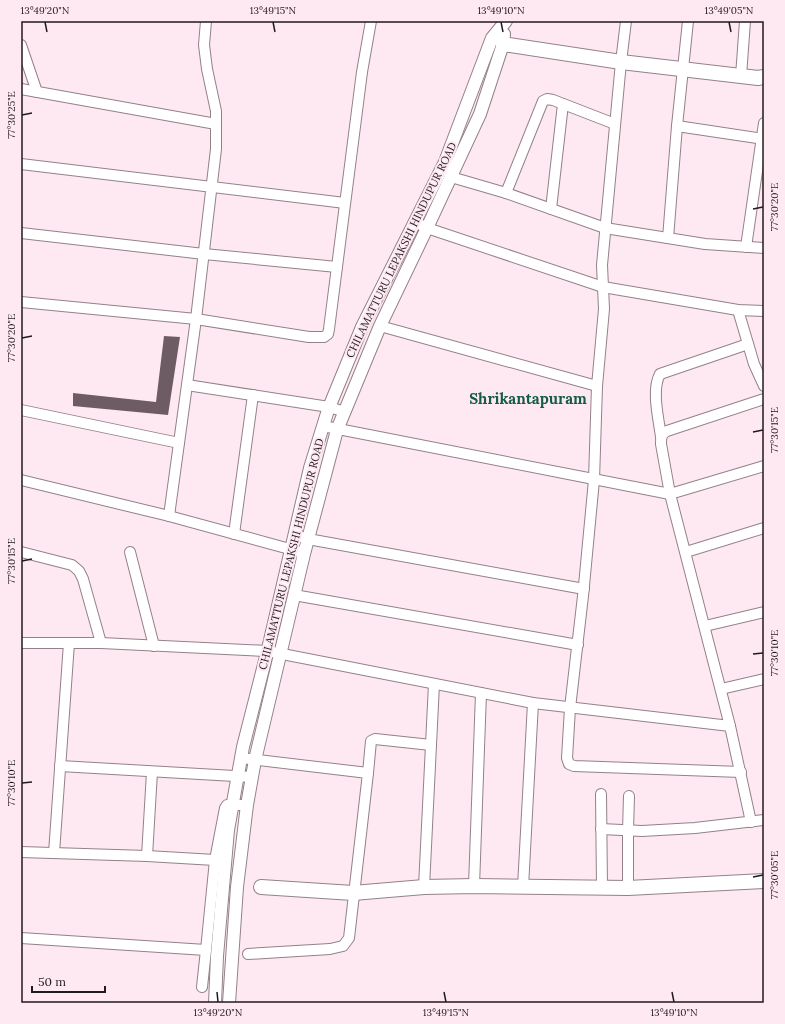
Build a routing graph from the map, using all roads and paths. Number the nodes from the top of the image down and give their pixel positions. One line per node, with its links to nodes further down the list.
1 (206, 21): 16 (street)
2 (372, 21): 25 (street)
3 (505, 21): 7 (street, CHILAMATTURU LEPAKSHI HINDUPUR ROAD); 27 (street, CHILAMATTURU LEPAKSHI HINDUPUR ROAD)
4 (626, 21): 9 (street)
5 (688, 21): 10 (street)
6 (745, 21): 11 (street)
7 (503, 44): 9 (main road); 22 (street, CHILAMATTURU LEPAKSHI HINDUPUR ROAD)
8 (21, 45): 14 (street)
9 (621, 62): 10 (main road); 17 (street)
10 (684, 69): 11 (main road); 19 (street)
11 (741, 76): 12 (main road)
12 (764, 77)
13 (21, 89): 14 (street)
14 (37, 92): 16 (street)
15 (563, 104): 17 (street); 24 (street); 26 (street)
16 (216, 124): 23 (street)
17 (615, 124): 29 (street)
18 (764, 124): 20 (street)
19 (677, 126): 20 (street); 31 (street)
20 (763, 139): 32 (street)
21 (21, 164): 23 (street)
22 (451, 177): 24 (street); 28 (street, CHILAMATTURU LEPAKSHI HINDUPUR ROAD)
23 (211, 187): 25 (street); 34 (street)
24 (506, 193): 26 (street)
25 (345, 203): 35 (street)
26 (551, 208): 29 (street)
27 (415, 222): 28 (street); 48 (street, CHILAMATTURU LEPAKSHI HINDUPUR ROAD)
28 (427, 228): 36 (street); 41 (street, CHILAMATTURU LEPAKSHI HINDUPUR ROAD)
29 (605, 228): 31 (street); 36 (street)
30 (21, 233): 34 (street)
31 (668, 238): 32 (street)
32 (746, 247): 33 (street)
33 (764, 248)
34 (204, 254): 35 (street); 40 (street)
35 (337, 268): 40 (street)
36 (603, 287): 38 (street); 44 (street)
37 (21, 302): 40 (street)
38 (738, 310): 39 (street); 42 (street)
39 (764, 311)
40 (196, 319): 43 (street)
41 (380, 326): 44 (street); 50 (street, CHILAMATTURU LEPAKSHI HINDUPUR ROAD)
42 (748, 344): 45 (street); 53 (street)
43 (187, 385): 46 (street); 54 (street)
44 (597, 386): 57 (street)
45 (764, 386)
46 (253, 395): 48 (street); 61 (street)
47 (764, 399): 53 (street)
48 (329, 407): 50 (street); 51 (street, CHILAMATTURU LEPAKSHI HINDUPUR ROAD)
49 (21, 410): 54 (street)
50 (345, 412): 52 (street, CHILAMATTURU LEPAKSHI HINDUPUR ROAD)
51 (323, 426): 52 (street); 62 (street, CHILAMATTURU LEPAKSHI HINDUPUR ROAD)
52 (338, 430): 57 (street); 63 (street, CHILAMATTURU LEPAKSHI HINDUPUR ROAD)
53 (661, 437): 58 (street)
54 (179, 443): 59 (street)
55 (764, 466): 58 (street)
56 (21, 480): 59 (street)
57 (594, 480): 58 (street); 69 (street)
58 (670, 494): 67 (street)
59 (169, 516): 61 (street)
60 (764, 528): 67 (street)
61 (234, 534): 64 (street)
62 (294, 535): 63 (street); 64 (street, CHILAMATTURU LEPAKSHI HINDUPUR ROAD)
63 (308, 539): 68 (street, CHILAMATTURU LEPAKSHI HINDUPUR ROAD); 69 (street)
64 (291, 549): 68 (street); 78 (street, CHILAMATTURU LEPAKSHI HINDUPUR ROAD)
65 (21, 552): 75 (street)
66 (130, 552): 77 (street)
67 (686, 552): 72 (street)
68 (304, 554): 70 (street, CHILAMATTURU LEPAKSHI HINDUPUR ROAD)
69 (584, 589): 76 (street)
70 (294, 595): 76 (street); 79 (street, CHILAMATTURU LEPAKSHI HINDUPUR ROAD)
71 (764, 612): 72 (street)
72 (704, 626): 82 (street)
73 (21, 643): 74 (street)
74 (69, 643): 75 (street); 90 (street)
75 (101, 643): 77 (street)
76 (578, 645): 85 (street)
77 (154, 646): 78 (street)
78 (267, 651): 79 (street); 88 (street, CHILAMATTURU LEPAKSHI HINDUPUR ROAD)
79 (280, 653): 81 (street); 89 (street, CHILAMATTURU LEPAKSHI HINDUPUR ROAD)
80 (764, 679): 82 (street)
81 (434, 684): 83 (street); 87 (street)
82 (721, 689): 86 (street)
83 (481, 693): 84 (street); 109 (street)
84 (533, 703): 85 (street); 112 (street)
85 (570, 708): 86 (street); 92 (street)
86 (730, 726): 92 (street)
87 (431, 745): 93 (street); 111 (street)
88 (241, 758): 89 (street); 94 (street, CHILAMATTURU LEPAKSHI HINDUPUR ROAD)
89 (255, 760): 93 (street); 95 (street, CHILAMATTURU LEPAKSHI HINDUPUR ROAD)
90 (60, 766): 91 (street); 105 (street)
91 (152, 772): 94 (street); 106 (street)
92 (741, 772): 101 (street)
93 (368, 773): 115 (street)
94 (238, 776): 95 (street); 98 (street, CHILAMATTURU LEPAKSHI HINDUPUR ROAD)
95 (252, 778): 99 (street, CHILAMATTURU LEPAKSHI HINDUPUR ROAD)
96 (601, 794): 102 (street)
97 (629, 796): 103 (street)
98 (232, 805): 99 (street); 107 (street); 120 (street, CHILAMATTURU LEPAKSHI HINDUPUR ROAD)
99 (247, 806): 121 (street, CHILAMATTURU LEPAKSHI HINDUPUR ROAD)
100 (764, 820): 101 (street)
101 (751, 822): 103 (street)
102 (601, 829): 103 (street); 113 (street)
103 (628, 831): 114 (street)
104 (21, 852): 105 (street)
105 (54, 853): 106 (street)
106 (148, 856): 107 (street)
107 (215, 860): 117 (street)
108 (764, 881): 114 (main road)
109 (474, 886): 111 (main road); 112 (main road)
110 (261, 887): 115 (main road)
111 (424, 887): 115 (main road)
112 (523, 888): 113 (main road)
113 (602, 888): 114 (main road)
114 (628, 888)
115 (353, 893): 118 (street)
116 (21, 938): 117 (street)
117 (206, 950): 119 (street)
118 (248, 954)
119 (202, 987)
120 (215, 1003)
121 (229, 1003)

